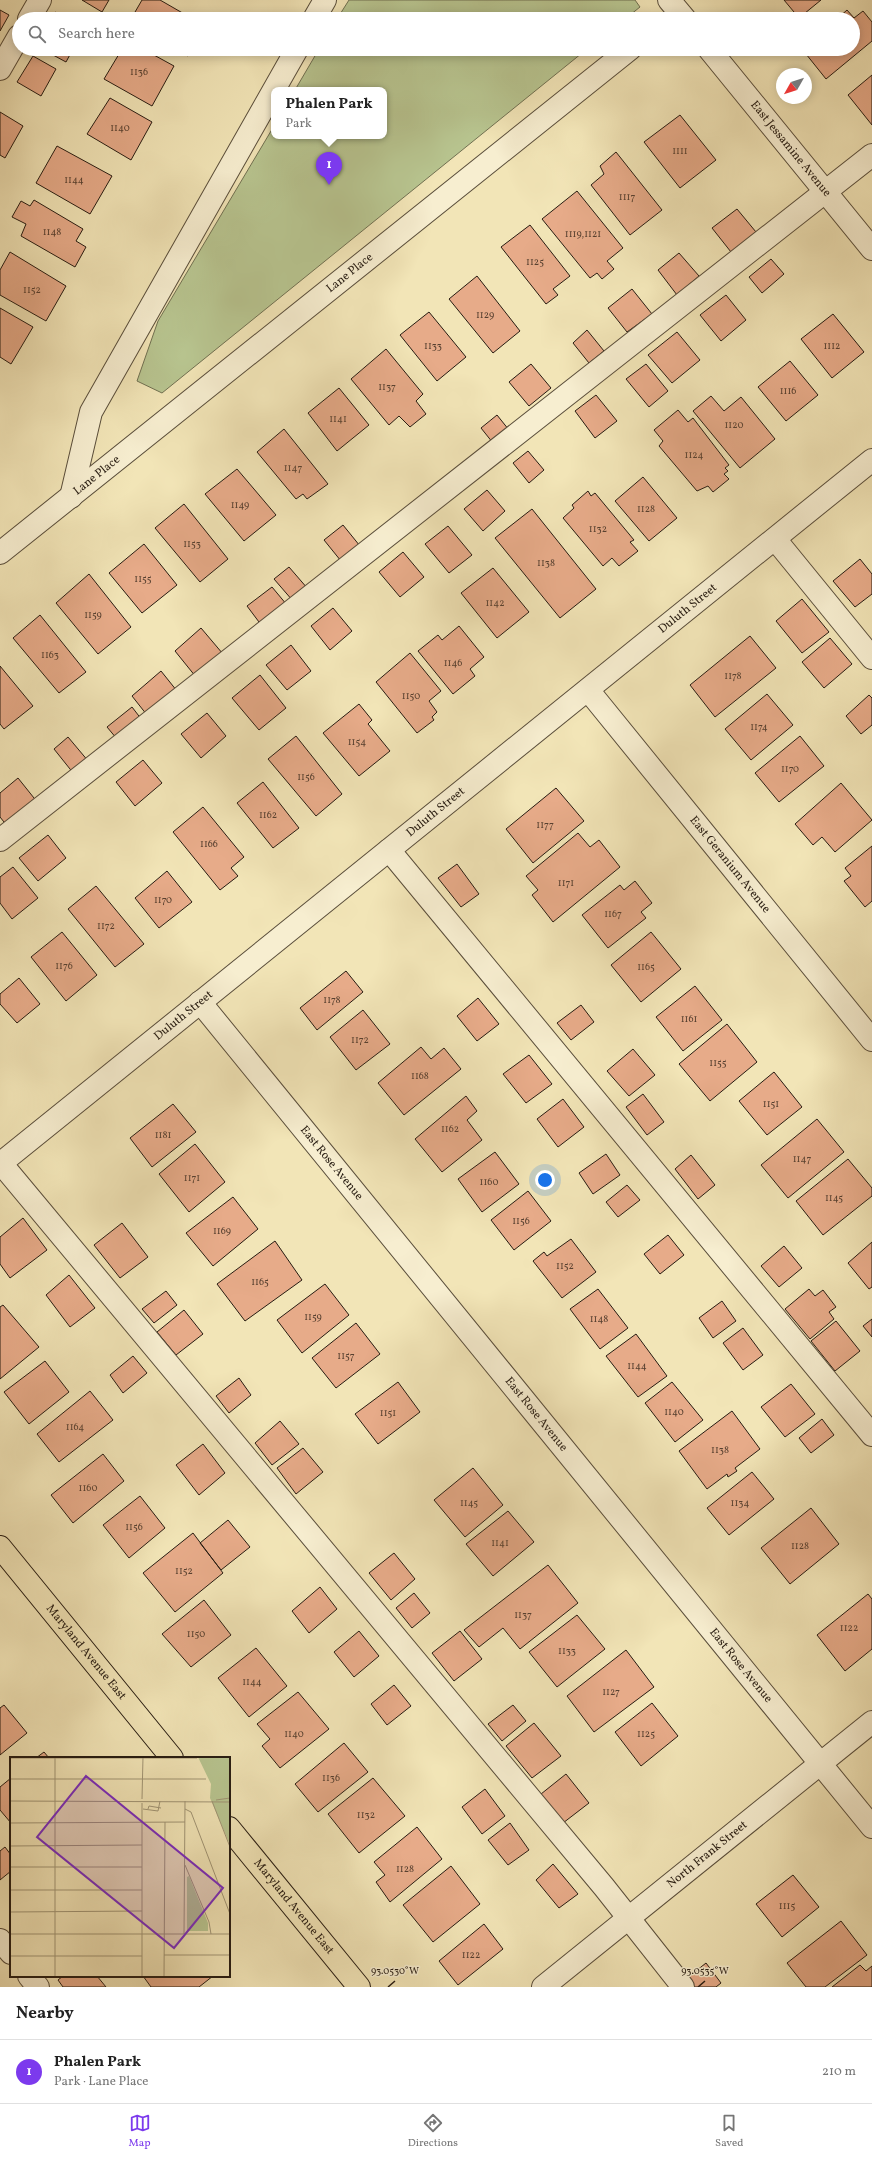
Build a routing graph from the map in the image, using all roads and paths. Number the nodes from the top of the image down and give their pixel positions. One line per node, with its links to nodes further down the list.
1 (40, 0): 3 (street)
2 (325, 0): 4 (street)
3 (33, 12)
4 (318, 12)
5 (12, 48): 9 (street)
6 (293, 56): 10 (street, Lane Place)
7 (621, 56): 16 (street, Lane Place)
8 (715, 56): 13 (street, East Jessamine Avenue)
9 (0, 69)
10 (275, 87)
11 (271, 95): 16 (street, Lane Place)
12 (872, 155): 13 (street)
13 (826, 192): 14 (street, East Jessamine Avenue); 21 (street)
14 (872, 249)
15 (872, 460): 17 (street, Duluth Street)
16 (71, 497): 18 (street, Lane Place)
17 (775, 538): 19 (street); 20 (street, Duluth Street)
18 (0, 553)
19 (872, 658)
20 (588, 690): 22 (street, Duluth Street); 24 (street, East Geranium Avenue)
21 (0, 840)
22 (389, 850): 23 (street, Duluth Street); 26 (street)
23 (200, 1002): 25 (street, Duluth Street); 30 (street, East Rose Avenue)
24 (872, 1040)
25 (0, 1163): 33 (street)
26 (872, 1435)
27 (0, 1546): 29 (main road, Maryland Avenue East)
28 (872, 1722): 30 (street, North Frank Street)
29 (171, 1757)
30 (820, 1764): 31 (street, East Rose Avenue); 33 (street, North Frank Street)
31 (872, 1827)
32 (230, 1829): 38 (main road, Maryland Avenue East)
33 (628, 1918): 39 (street, North Frank Street); 40 (street)
34 (0, 1940): 35 (street)
35 (10, 1952)
36 (30, 1977): 37 (street)
37 (38, 1987)
38 (359, 1987)
39 (543, 1987)
40 (683, 1987)

